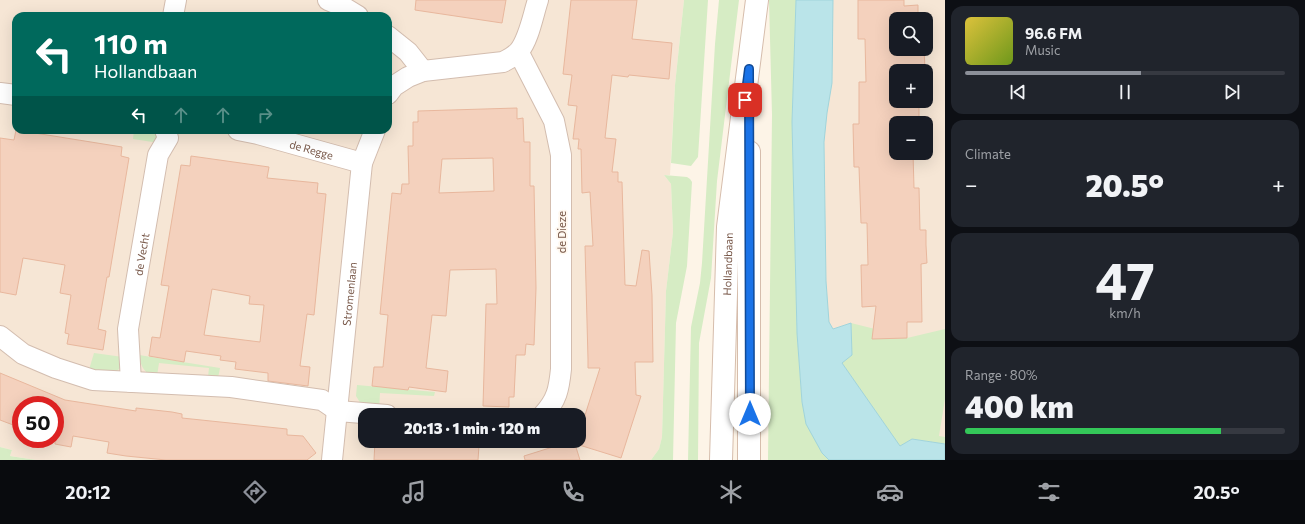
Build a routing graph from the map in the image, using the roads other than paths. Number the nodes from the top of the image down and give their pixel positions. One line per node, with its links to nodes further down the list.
1 (176, 0): 5 (street)
2 (328, 0): 6 (street)
3 (538, 0): 8 (street)
4 (757, 0): 9 (main road, Hollandbaan)
5 (174, 12)
6 (351, 12)
7 (392, 39): 10 (street)
8 (519, 53): 10 (street); 20 (street, de Dieze)
9 (749, 69): 24 (main road, Hollandbaan); 25 (main road, Hollandbaan)
10 (423, 71): 11 (street)
11 (392, 89)
12 (0, 93): 13 (street)
13 (12, 94)
14 (166, 134): 19 (street, de Vecht)
15 (258, 134): 17 (street, de Regge)
16 (373, 134): 17 (street, Stromenlaan)
17 (362, 163): 21 (street, Stromenlaan)
18 (0, 336): 19 (street)
19 (130, 382): 21 (street)
20 (549, 408)
21 (338, 411): 22 (street); 23 (street, Stromenlaan)
22 (358, 413)
23 (332, 460)
24 (721, 460)
25 (749, 460)

